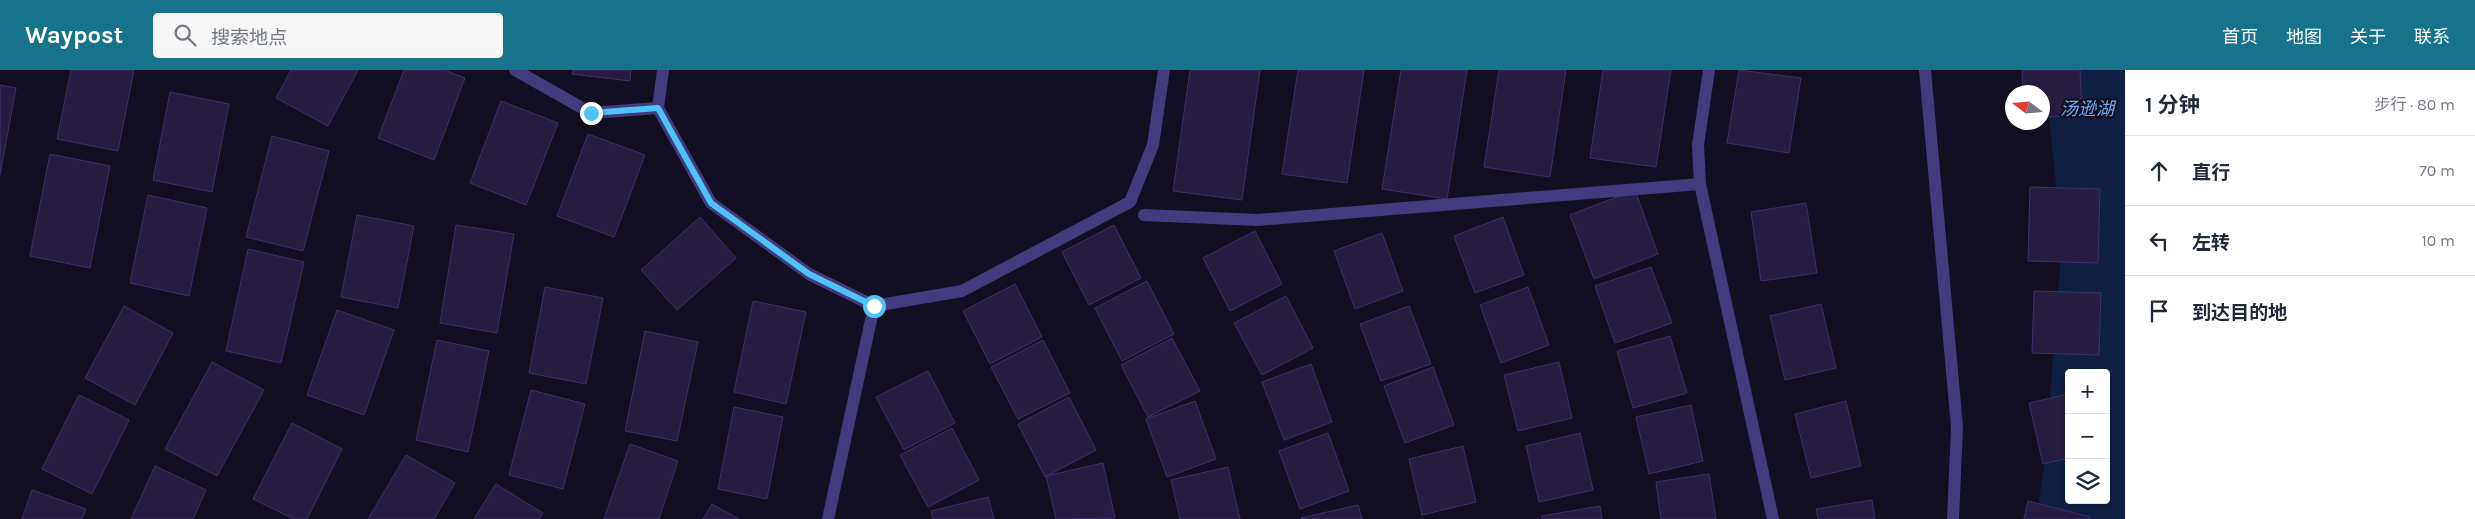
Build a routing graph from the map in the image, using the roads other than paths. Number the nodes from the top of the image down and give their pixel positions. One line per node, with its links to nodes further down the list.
1 (515, 70): 6 (street)
2 (663, 70): 6 (street)
3 (1164, 70): 9 (street)
4 (1709, 70): 7 (street)
5 (1925, 70): 12 (street)
6 (658, 108): 9 (street)
7 (1700, 184): 8 (street); 11 (street)
8 (1144, 215)
9 (874, 306): 10 (street)
10 (828, 519)
11 (1773, 519)
12 (1953, 519)

